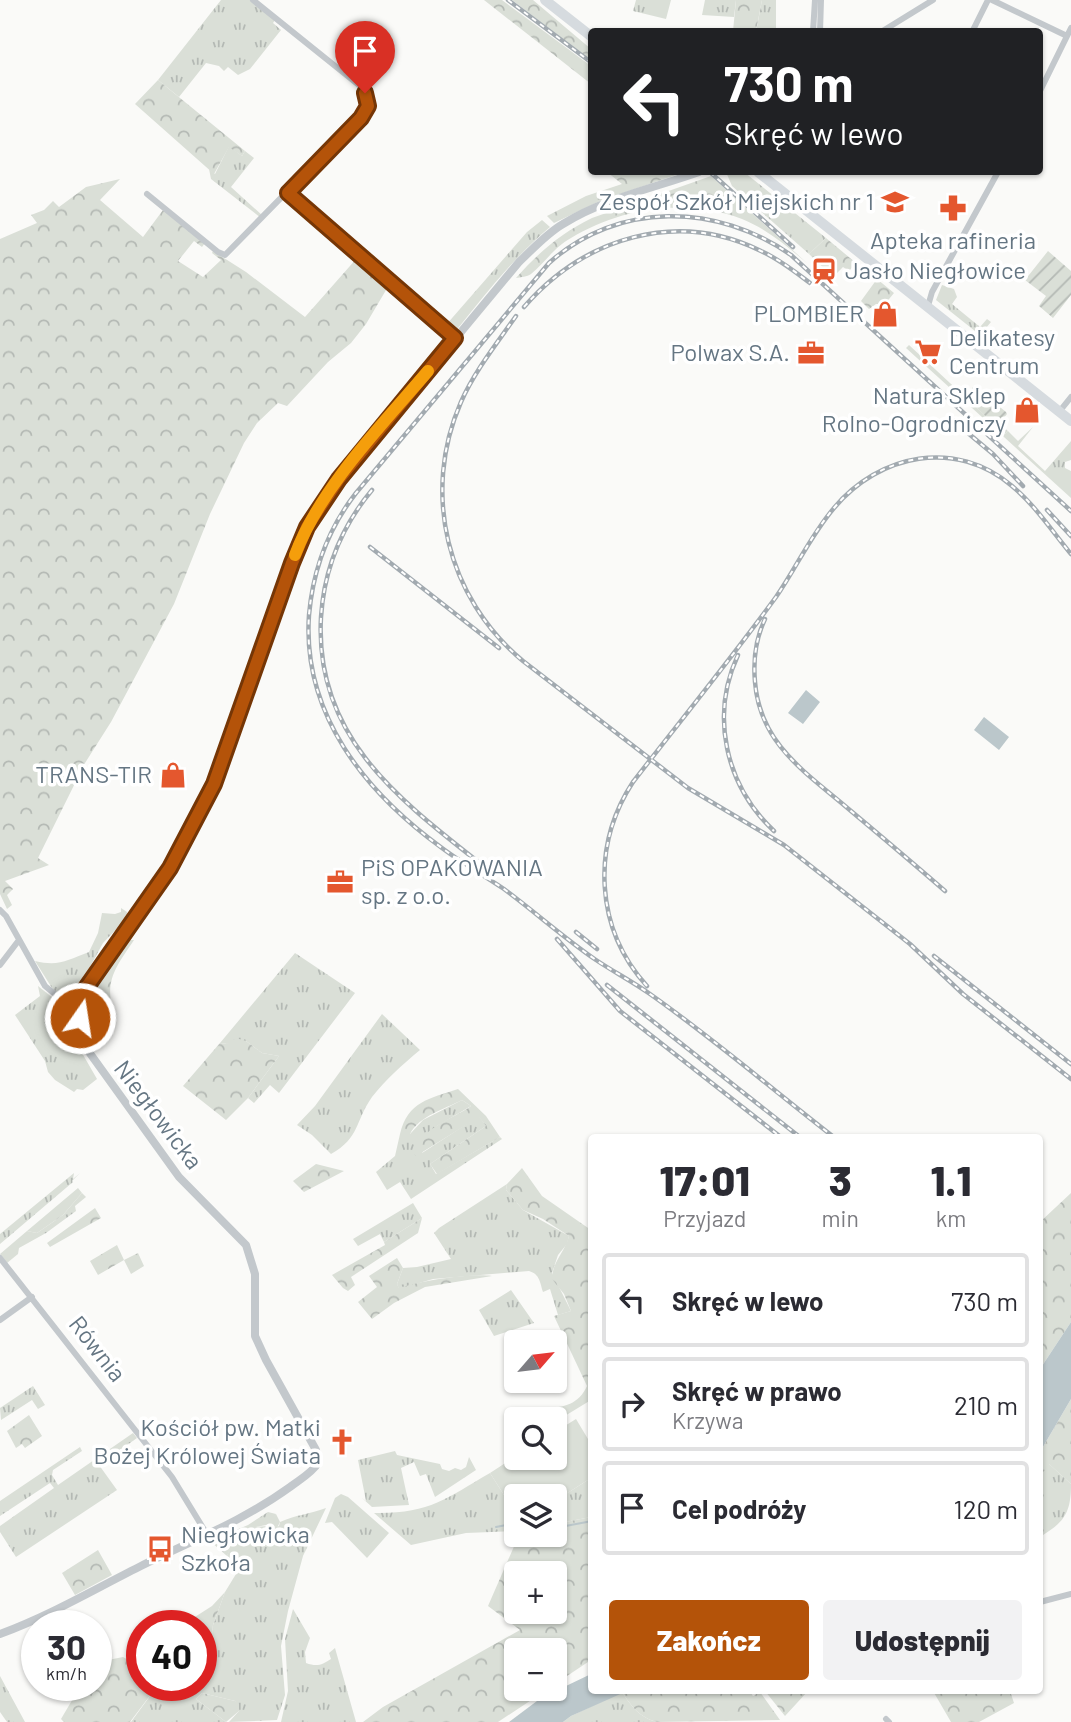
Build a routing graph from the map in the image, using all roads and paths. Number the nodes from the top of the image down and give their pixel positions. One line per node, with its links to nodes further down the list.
1 (253, 0): 18 (street)
2 (545, 0): 12 (main road)
3 (815, 0): 7 (street)
4 (821, 0): 8 (street)
5 (933, 0): 9 (street)
6 (990, 0): 10 (street); 13 (street)
7 (813, 28)
8 (820, 28)
9 (888, 28)
10 (974, 28)
11 (1071, 28): 13 (street)
12 (588, 34)
13 (1067, 36): 14 (street)
14 (1043, 85)
15 (690, 175): 21 (street)
16 (762, 175): 20 (main road)
17 (996, 175): 20 (street)
18 (288, 193): 19 (street); 21 (street)
19 (146, 194)
20 (928, 306): 23 (main road)
21 (455, 338): 28 (street)
22 (1071, 397): 23 (street)
23 (1059, 412): 24 (main road)
24 (1071, 421)
25 (0, 910): 26 (street)
26 (19, 940): 27 (street); 28 (street)
27 (0, 965)
28 (80, 1003): 32 (street, Niegłowicka)
29 (0, 1258): 30 (street, Równia)
30 (32, 1297): 31 (street); 32 (street, Równia)
31 (0, 1320)
32 (208, 1536): 35 (street, Niegłowicka)
33 (1071, 1594): 34 (street)
34 (1043, 1601)
35 (0, 1634)

